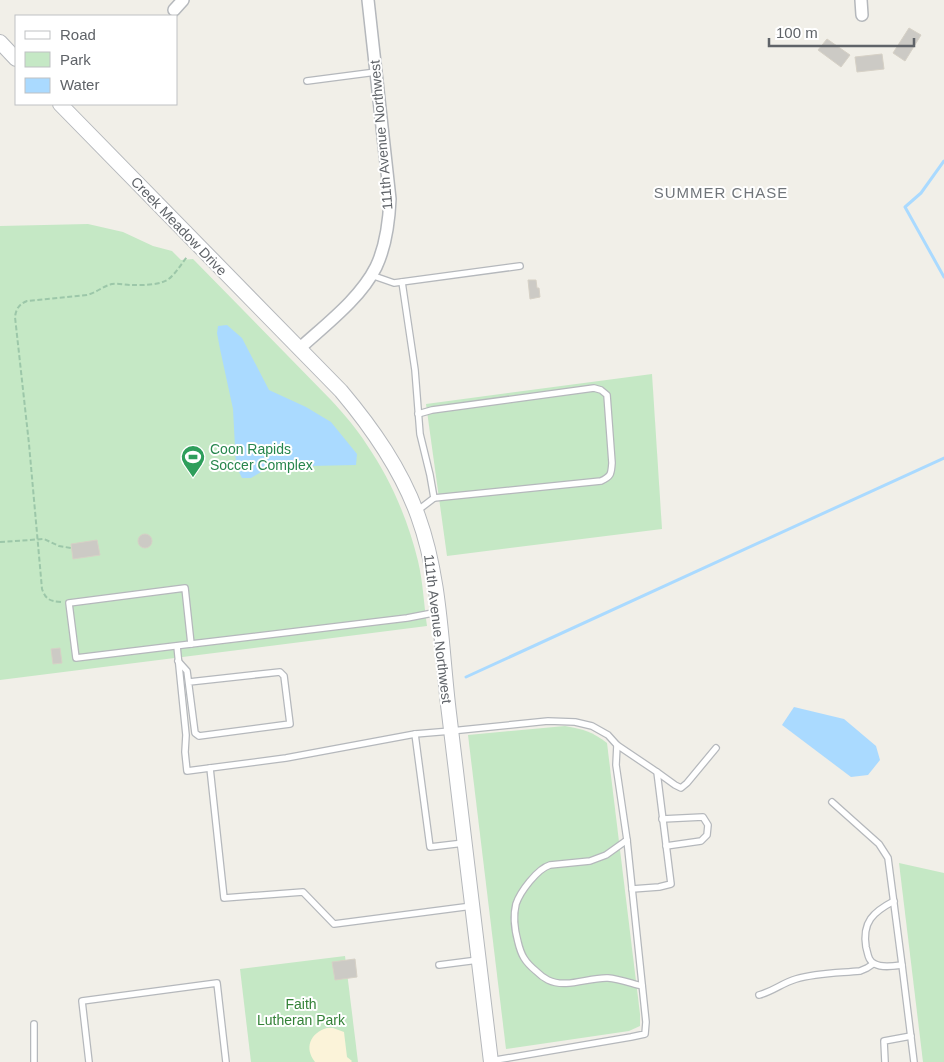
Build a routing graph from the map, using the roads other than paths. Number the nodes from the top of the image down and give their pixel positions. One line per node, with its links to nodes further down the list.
1 (183, 0): 4 (street)
2 (368, 0): 8 (street, 111th Avenue Northwest)
3 (861, 0): 5 (street)
4 (174, 10)
5 (862, 15)
6 (1, 46): 7 (street)
7 (15, 58)
8 (376, 72): 9 (lane); 12 (street, 111th Avenue Northwest)
9 (307, 81)
10 (61, 105): 14 (street, Creek Meadow Drive)
11 (520, 266): 13 (lane)
12 (371, 275): 13 (lane); 14 (street, 111th Avenue Northwest)
13 (402, 282): 15 (lane)
14 (298, 348): 17 (street, 111th Avenue Northwest)
15 (418, 414): 16 (lane); 16 (lane)
16 (434, 498): 17 (lane)
17 (416, 511): 18 (street, 111th Avenue Northwest)
18 (438, 612): 19 (lane); 23 (street, 111th Avenue Northwest)
19 (190, 644): 20 (lane); 20 (lane)
20 (177, 646): 21 (lane)
21 (178, 661): 22 (lane); 27 (lane)
22 (189, 682): 22 (lane)
23 (451, 731): 24 (lane); 25 (lane); 32 (street, 111th Avenue Northwest)
24 (415, 734): 27 (lane); 32 (lane)
25 (617, 745): 28 (lane); 31 (lane)
26 (716, 748): 28 (lane)
27 (210, 768): 36 (lane)
28 (657, 772): 30 (lane)
29 (832, 802): 35 (lane)
30 (662, 820): 33 (lane); 33 (lane)
31 (626, 840): 34 (lane); 41 (lane)
32 (464, 843): 36 (street, 111th Avenue Northwest)
33 (666, 846): 34 (lane)
34 (632, 889): 41 (lane)
35 (894, 901): 38 (lane); 40 (lane)
36 (472, 906): 37 (street, 111th Avenue Northwest)
37 (478, 960): 39 (lane); 45 (street, 111th Avenue Northwest)
38 (873, 964): 40 (lane); 42 (lane)
39 (439, 965)
40 (902, 965): 44 (lane)
41 (642, 986): 45 (lane)
42 (759, 995)
43 (34, 1024): 46 (lane)
44 (911, 1036): 49 (lane); 50 (lane)
45 (490, 1061)
46 (34, 1062)
47 (88, 1062): 48 (lane)
48 (226, 1062)
49 (885, 1062)
50 (914, 1062)

